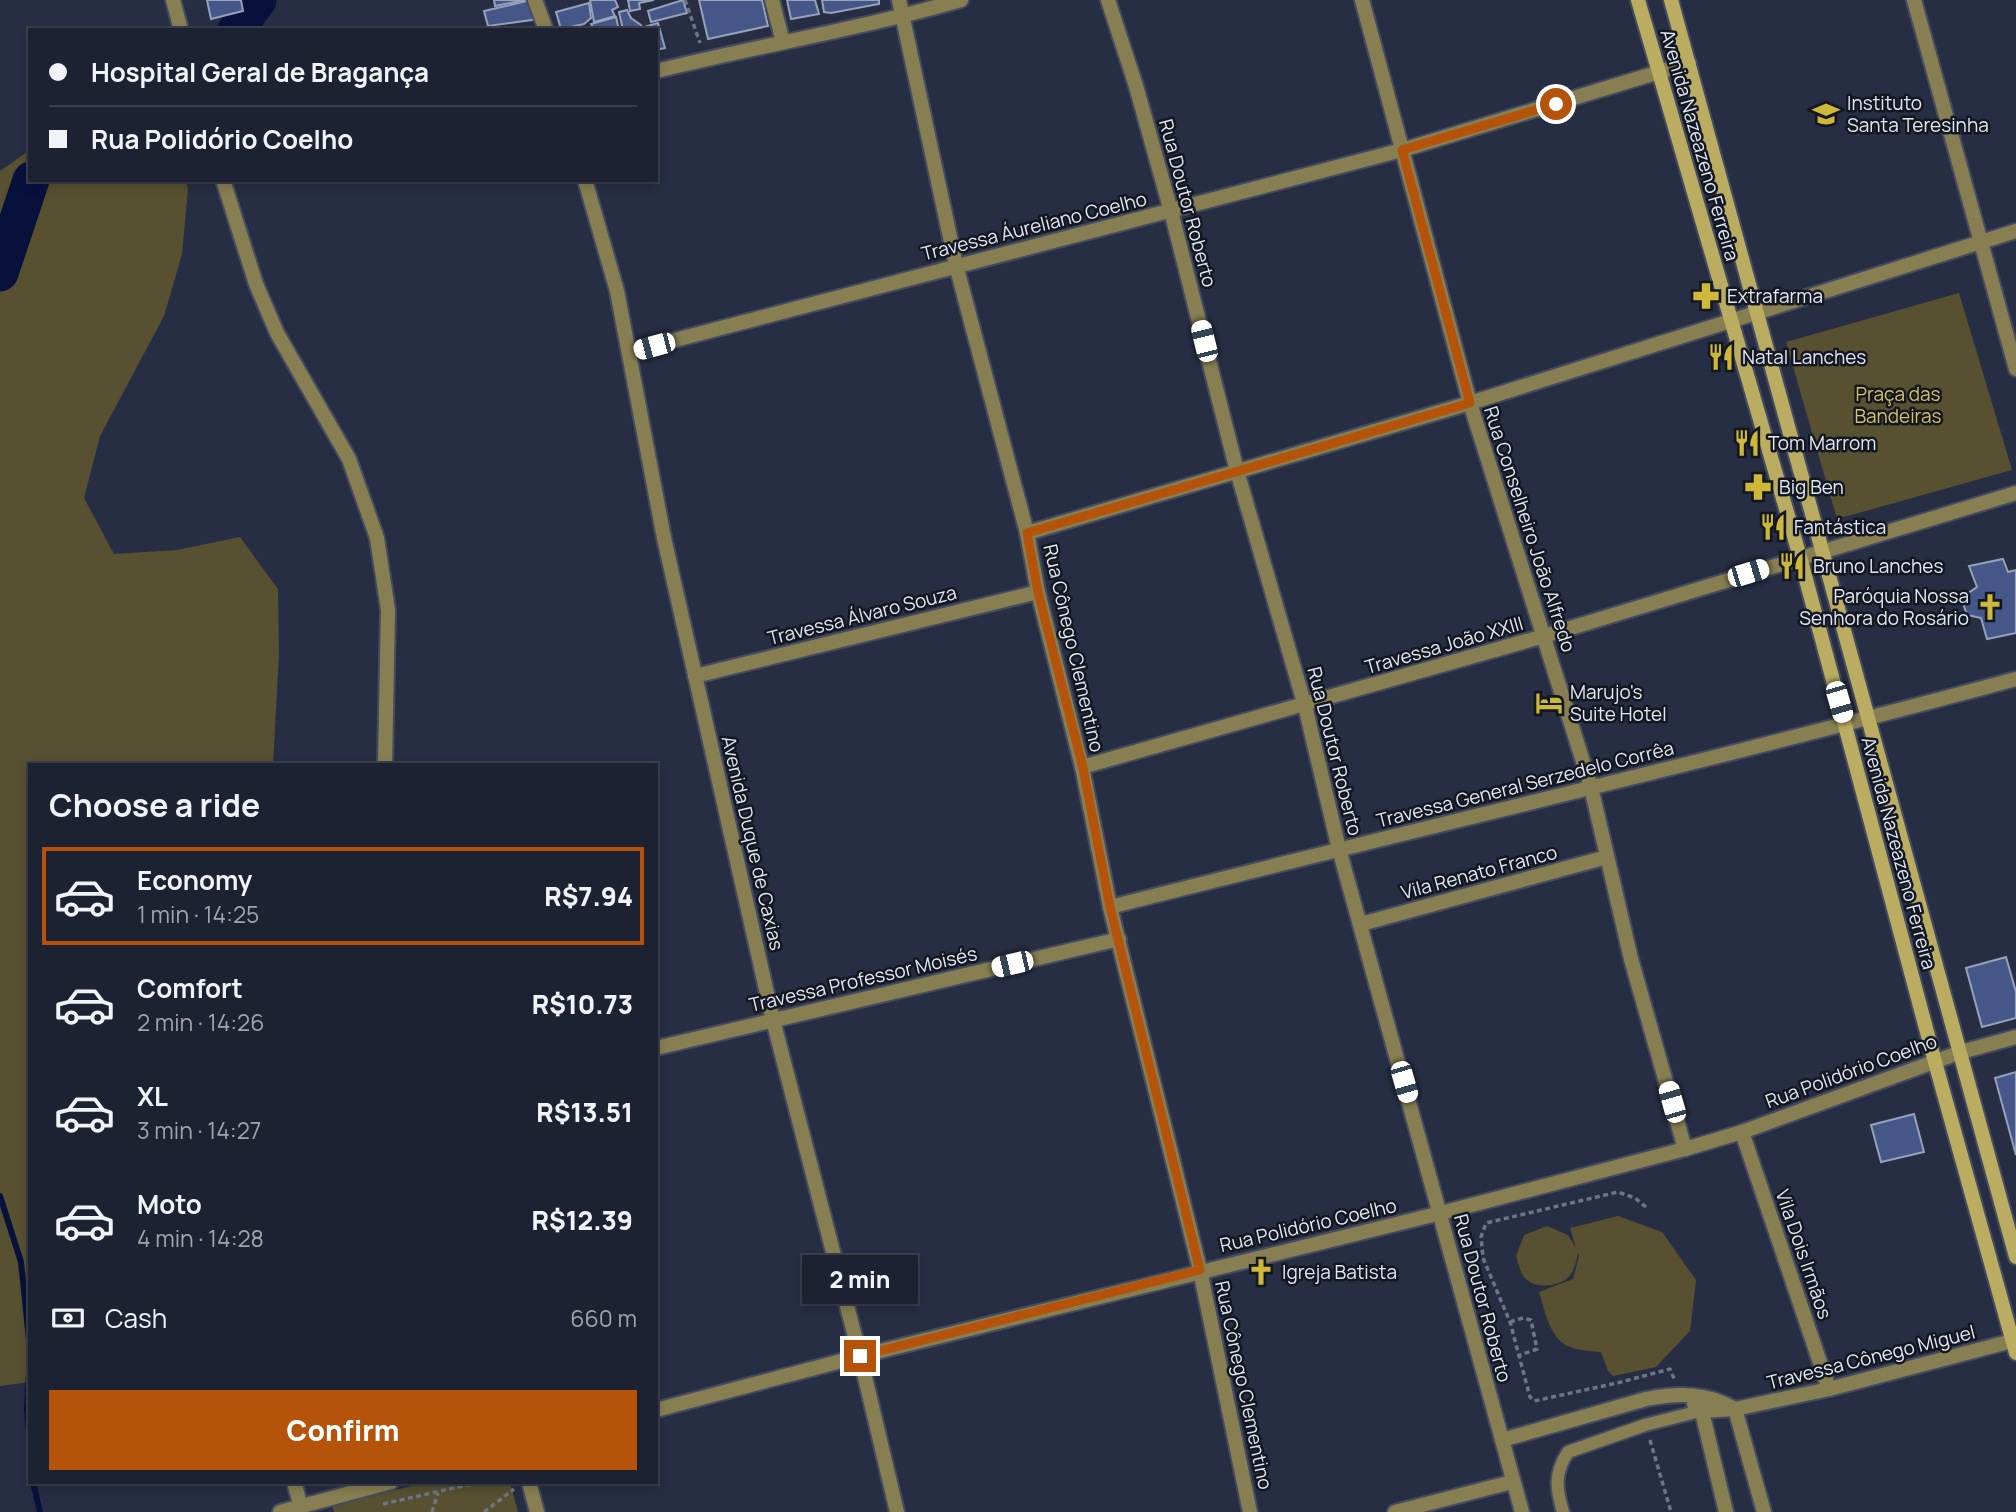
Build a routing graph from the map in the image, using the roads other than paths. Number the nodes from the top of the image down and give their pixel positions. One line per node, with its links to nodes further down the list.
1 (173, 0): 12 (street)
2 (535, 0): 13 (street)
3 (772, 0): 14 (street)
4 (899, 0): 11 (street, Rua Cônego Clementino)
5 (961, 0): 11 (street)
6 (1108, 0): 21 (street, Rua Doutor Roberto)
7 (1362, 0): 18 (street, Rua Conselheiro João Alfredo)
8 (1638, 0): 17 (main road, Avenida Nazeazeno Ferreira)
9 (1671, 0): 15 (main road, Avenida Nazeazeno Ferreira)
10 (1914, 0): 23 (street)
11 (903, 16): 14 (street); 24 (street, Rua Cônego Clementino)
12 (180, 28)
13 (545, 28)
14 (783, 42): 16 (street)
15 (1689, 63): 17 (street, Travessa Áureliano Coelho); 25 (main road, Avenida Nazeazeno Ferreira)
16 (658, 70)
17 (1658, 74): 18 (street, Travessa Áureliano Coelho); 26 (main road, Avenida Nazeazeno Ferreira)
18 (1402, 150): 21 (street, Travessa Áureliano Coelho); 29 (street, Rua Conselheiro João Alfredo)
19 (224, 182): 42 (street)
20 (586, 182): 27 (street, Avenida Duque de Caxias)
21 (1171, 211): 24 (street, Travessa Áureliano Coelho); 30 (street, Rua Doutor Roberto)
22 (2016, 231): 23 (street)
23 (1980, 243): 25 (street); 28 (street)
24 (957, 265): 27 (street, Travessa Áureliano Coelho); 32 (street, Rua Cônego Clementino)
25 (1757, 311): 26 (street); 33 (main road, Avenida Nazeazeno Ferreira)
26 (1731, 320): 29 (street); 34 (main road, Avenida Nazeazeno Ferreira)
27 (629, 352): 37 (street, Avenida Duque de Caxias)
28 (2016, 369)
29 (1470, 403): 30 (street); 36 (street, Rua Conselheiro João Alfredo)
30 (1237, 471): 32 (street); 39 (street, Rua Doutor Roberto)
31 (2016, 493): 33 (street, Travessa João XXIII)
32 (1027, 533): 35 (street, Rua Cônego Clementino)
33 (1822, 550): 34 (street, Travessa João XXIII); 40 (main road, Avenida Nazeazeno Ferreira)
34 (1800, 557): 36 (street, Travessa João XXIII); 41 (main road, Avenida Nazeazeno Ferreira)
35 (1038, 592): 37 (street, Travessa Álvaro Souza); 43 (street, Rua Cônego Clementino)
36 (1544, 636): 39 (street, Travessa João XXIII); 44 (street, Rua Conselheiro João Alfredo)
37 (695, 676): 50 (street, Avenida Duque de Caxias)
38 (2016, 679): 40 (street, Travessa General Serzedelo Corrêa)
39 (1305, 706): 43 (street, Travessa João XXIII); 45 (street, Rua Doutor Roberto)
40 (1868, 719): 41 (street, Travessa General Serzedelo Corrêa); 53 (main road, Avenida Nazeazeno Ferreira)
41 (1846, 726): 44 (street, Travessa General Serzedelo Corrêa); 54 (main road, Avenida Nazeazeno Ferreira)
42 (385, 763)
43 (1083, 768): 47 (street, Rua Cônego Clementino)
44 (1591, 788): 45 (street, Travessa General Serzedelo Corrêa); 46 (street, Rua Conselheiro João Alfredo)
45 (1339, 849): 47 (street, Travessa General Serzedelo Corrêa); 48 (street, Rua Doutor Roberto)
46 (1606, 857): 48 (street, Vila Renato Franco); 56 (street, Rua Conselheiro João Alfredo)
47 (1110, 907): 49 (street, Rua Cônego Clementino)
48 (1361, 924): 57 (street, Rua Doutor Roberto)
49 (1119, 939): 50 (street, Travessa Professor Moisés); 59 (street, Rua Cônego Clementino)
50 (773, 1020): 52 (street, Travessa Professor Moisés); 61 (street, Avenida Duque de Caxias)
51 (2016, 1037): 53 (street, Rua Polidório Coelho)
52 (658, 1048)
53 (1961, 1052): 54 (street, Rua Polidório Coelho); 58 (main road, Avenida Nazeazeno Ferreira)
54 (1935, 1062): 55 (street, Rua Polidório Coelho); 60 (main road, Avenida Nazeazeno Ferreira)
55 (1742, 1132): 56 (street, Rua Polidório Coelho); 62 (street, Vila Dois Irmãos)
56 (1685, 1149): 57 (street, Rua Polidório Coelho)
57 (1441, 1213): 59 (street, Rua Polidório Coelho); 67 (street, Rua Doutor Roberto)
58 (2016, 1257)
59 (1200, 1270): 61 (street, Rua Polidório Coelho); 76 (street, Rua Cônego Clementino)
60 (2015, 1345): 62 (street, Travessa Cônego Miguel)
61 (860, 1356): 64 (street, Rua Polidório Coelho); 75 (street, Avenida Duque de Caxias)
62 (1829, 1389): 65 (street, Travessa Cônego Miguel)
63 (1682, 1395): 65 (street); 66 (street); 67 (street)
64 (658, 1409)
65 (1735, 1409): 66 (street, Travessa Cônego Miguel); 81 (street)
66 (1700, 1411): 79 (lane); 80 (street)
67 (1502, 1440): 68 (street, Rua Doutor Roberto)
68 (1512, 1482): 77 (street); 78 (street, Rua Doutor Roberto)
69 (295, 1484): 72 (street)
70 (384, 1484): 72 (street)
71 (522, 1485): 74 (street)
72 (301, 1507): 73 (street)
73 (280, 1512)
74 (537, 1512)
75 (897, 1512)
76 (1250, 1512)
77 (1395, 1512)
78 (1522, 1512)
79 (1563, 1512)
80 (1726, 1512)
81 (1764, 1512)

